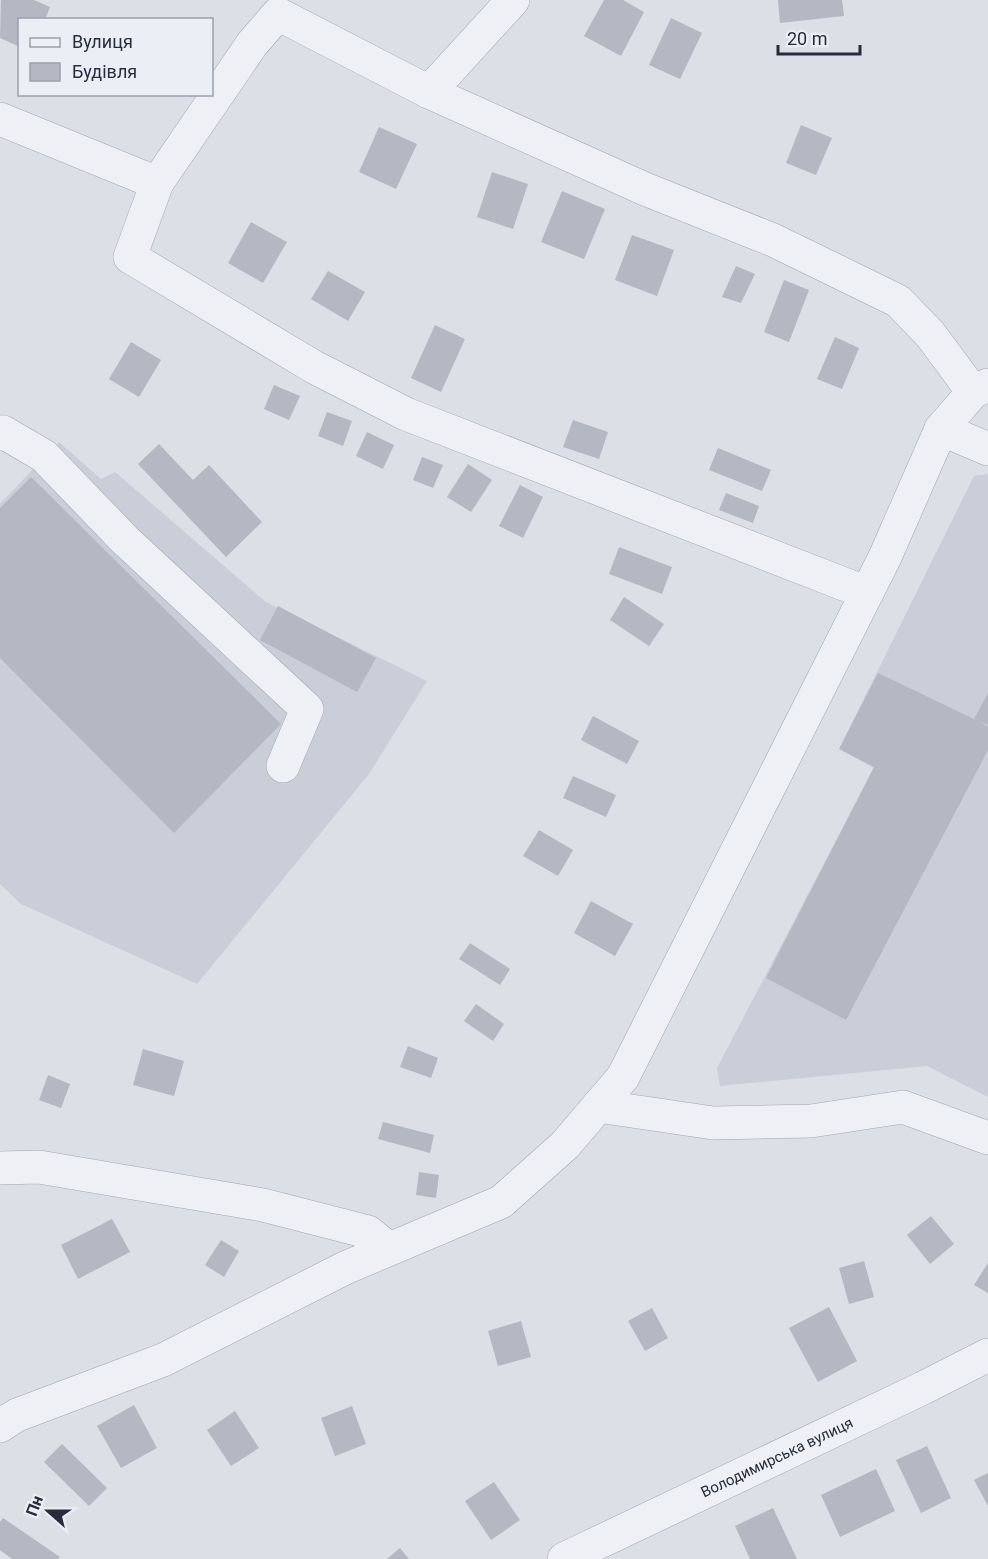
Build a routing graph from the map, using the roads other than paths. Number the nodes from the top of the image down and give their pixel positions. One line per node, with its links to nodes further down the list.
1 (513, 0): 3 (street)
2 (280, 7): 3 (street); 5 (street)
3 (429, 92): 6 (street)
4 (0, 119): 5 (street)
5 (157, 183): 10 (street)
6 (981, 389): 7 (street)
7 (941, 429): 9 (street); 10 (street)
8 (0, 434): 11 (street)
9 (988, 449)
10 (867, 593): 12 (street)
11 (283, 766)
12 (598, 1106): 13 (street); 15 (street)
13 (988, 1138)
14 (0, 1168): 15 (street)
15 (389, 1249): 17 (street)
16 (988, 1355): 18 (street, Володимирська вулиця)
17 (0, 1426)
18 (564, 1559)

